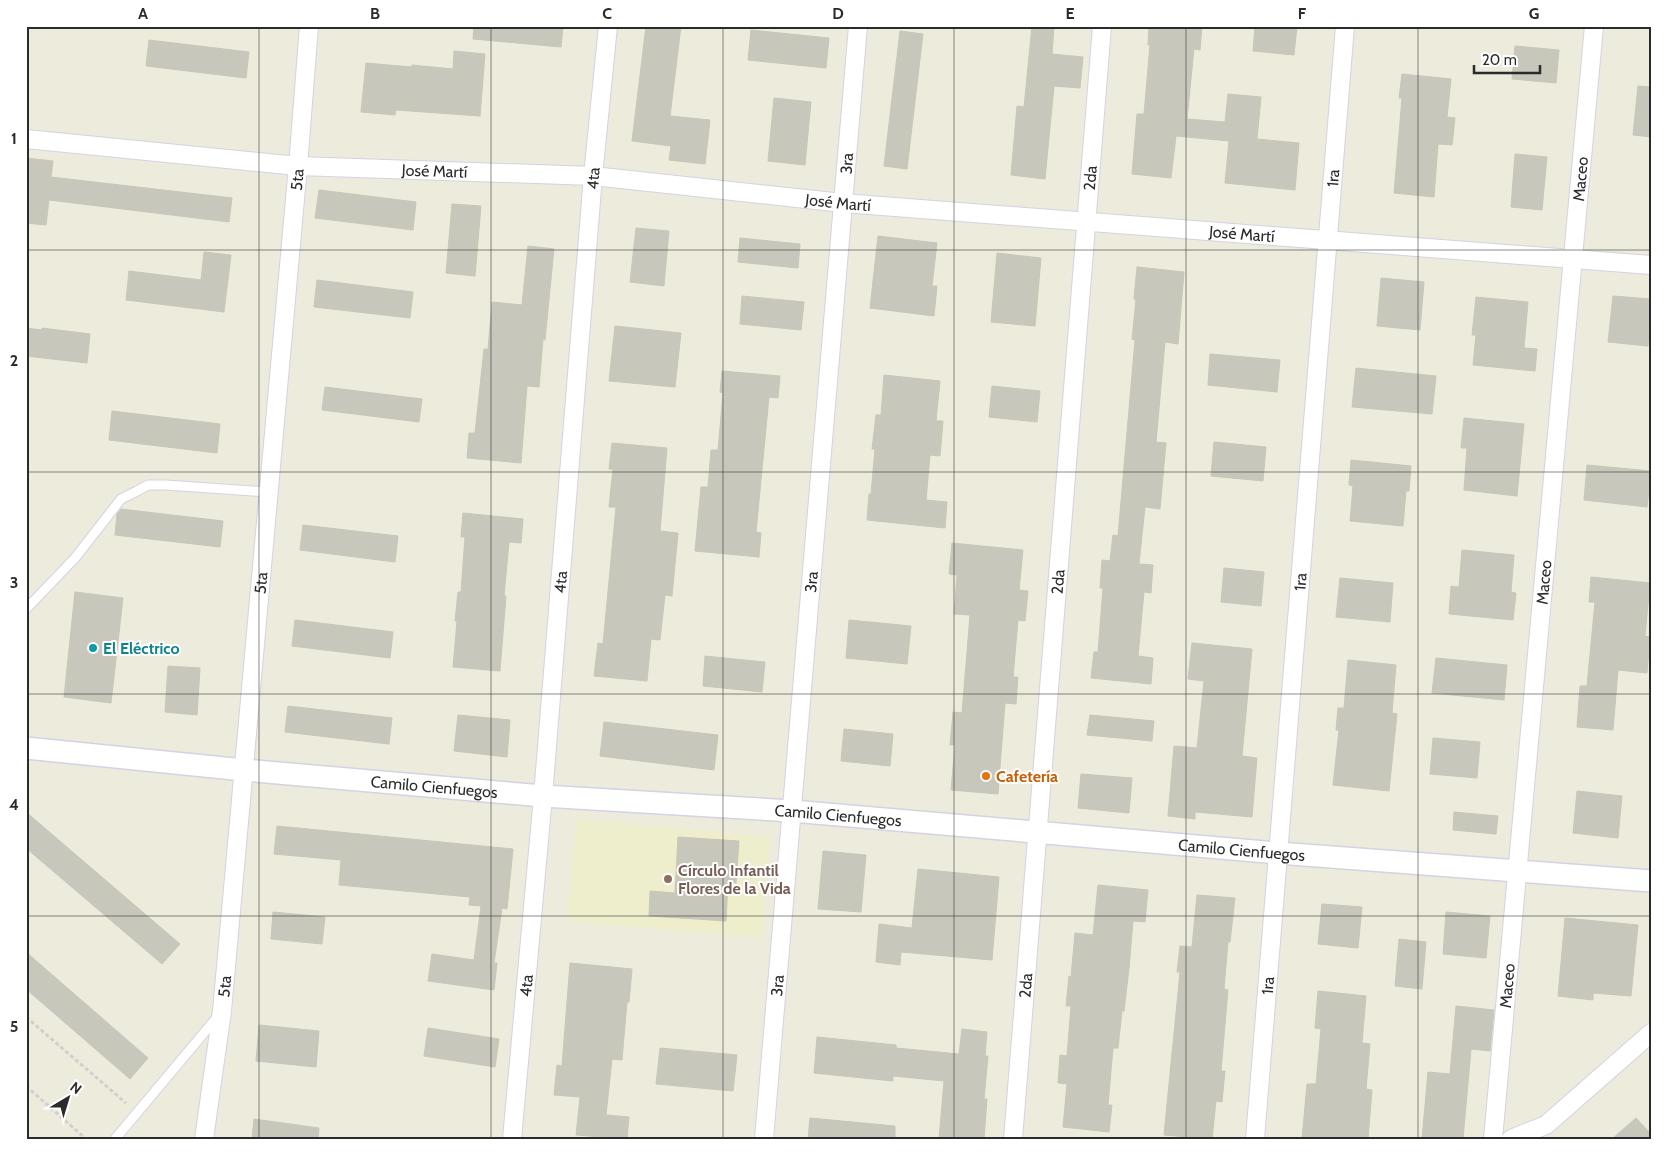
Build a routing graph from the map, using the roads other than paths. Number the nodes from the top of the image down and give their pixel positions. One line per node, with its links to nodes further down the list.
1 (309, 26): 8 (street, 5ta)
2 (608, 26): 9 (street, 4ta)
3 (858, 26): 10 (street, 3ra)
4 (1102, 26): 11 (street, 2da)
5 (1345, 26): 12 (street, 1ra)
6 (1594, 26): 13 (street, Maceo)
7 (26, 139): 8 (street, José Martí)
8 (298, 166): 9 (street, José Martí); 15 (street, 5ta)
9 (593, 176): 10 (street, José Martí); 19 (street, 4ta)
10 (843, 203): 11 (street, José Martí); 20 (street, 3ra)
11 (1086, 222): 12 (street, José Martí); 21 (street, 2da)
12 (1328, 240): 13 (street, José Martí); 22 (street, 1ra)
13 (1573, 258): 14 (street, José Martí); 23 (street, Maceo)
14 (1651, 265)
15 (268, 492): 16 (lane); 18 (street, 5ta)
16 (26, 609)
17 (26, 748): 18 (street, Camilo Cienfuegos)
18 (244, 770): 19 (street, Camilo Cienfuegos); 25 (street, 5ta)
19 (542, 796): 20 (street, Camilo Cienfuegos); 29 (street, 4ta)
20 (792, 811): 21 (street, Camilo Cienfuegos); 30 (street, 3ra)
21 (1038, 831): 22 (street, Camilo Cienfuegos); 31 (street, 2da)
22 (1278, 853): 23 (street, Camilo Cienfuegos); 32 (street, 1ra)
23 (1517, 870): 24 (street, Camilo Cienfuegos); 33 (street, Maceo)
24 (1651, 881)
25 (222, 1011): 27 (lane); 28 (street, 5ta)
26 (1651, 1033): 34 (street)
27 (115, 1139)
28 (204, 1139)
29 (512, 1139)
30 (764, 1139)
31 (1013, 1139)
32 (1255, 1139)
33 (1493, 1139)
34 (1511, 1139)

